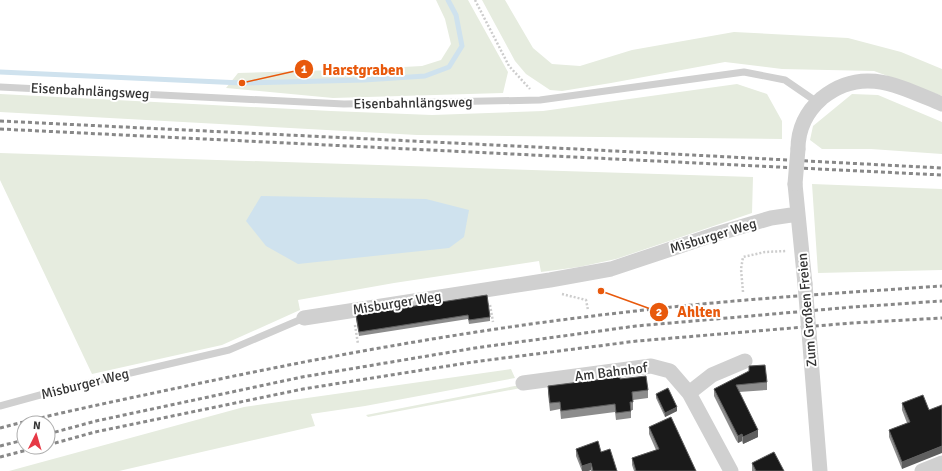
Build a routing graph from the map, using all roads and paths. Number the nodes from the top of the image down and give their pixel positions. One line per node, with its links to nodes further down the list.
1 (475, 0): 3 (path)
2 (0, 87): 3 (lane, Eisenbahnlängsweg)
3 (540, 100): 4 (lane, Eisenbahnlängsweg)
4 (817, 102): 5 (street); 6 (street, Zum Großen Freien, bridge)
5 (942, 104)
6 (798, 214): 8 (street, Misburger Weg); 18 (street, Zum Großen Freien, bridge)
7 (791, 251): 9 (path)
8 (550, 280): 10 (path); 11 (street, Misburger Weg)
9 (743, 292)
10 (588, 310)
11 (304, 318): 15 (lane, Misburger Weg)
12 (745, 360): 14 (street)
13 (523, 383): 14 (street, Am Bahnhof)
14 (689, 393): 17 (street, Am Bahnhof)
15 (0, 406)
16 (942, 463): 19 (street)
17 (731, 471)
18 (820, 471)
19 (922, 471)

